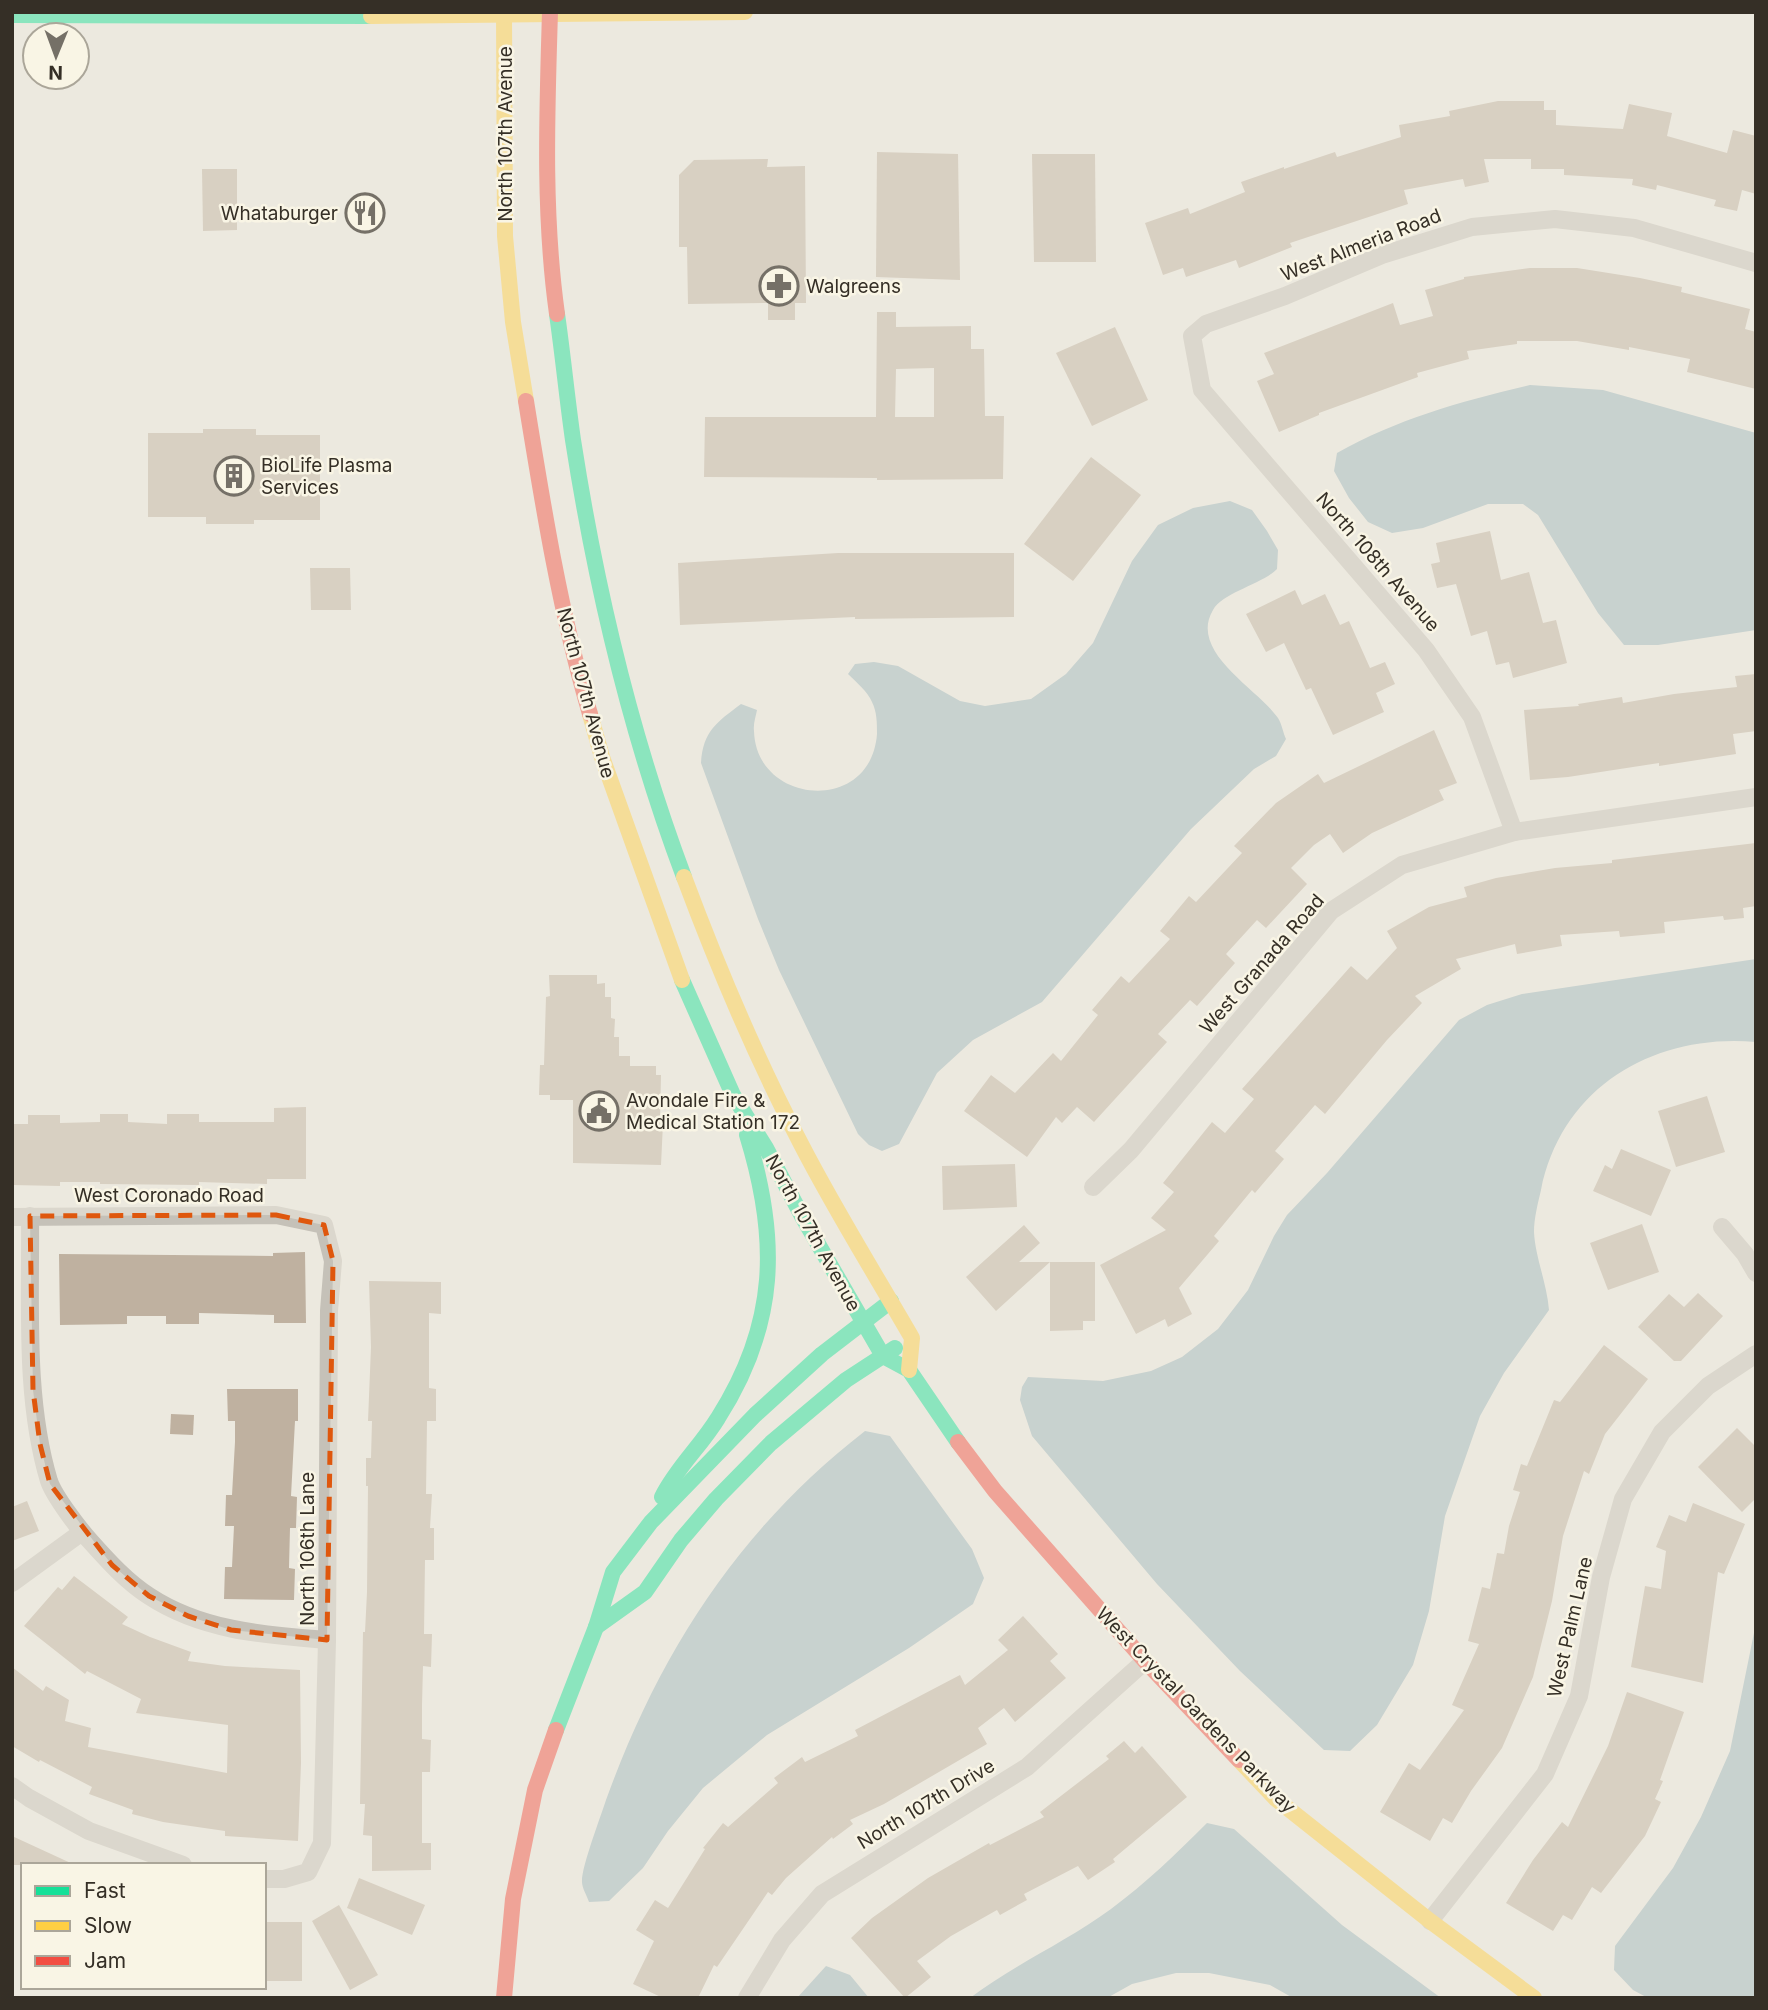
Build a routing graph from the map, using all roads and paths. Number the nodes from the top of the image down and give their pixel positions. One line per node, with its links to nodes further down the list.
1 (745, 12): 3 (main road)
2 (504, 14): 3 (main road); 4 (main road); 9 (main road, North 107th Avenue)
3 (550, 14): 9 (main road, North 107th Avenue)
4 (12, 15)
5 (1756, 263): 6 (street, West Almeria Road)
6 (1192, 336): 8 (street, North 108th Avenue)
7 (1756, 797): 8 (street, West Granada Road)
8 (1514, 832): 11 (street, West Granada Road)
9 (708, 991): 10 (main road, North 107th Avenue); 16 (main road, North 107th Avenue)
10 (733, 1095): 17 (main road, North 107th Avenue); 22 (main road)
11 (1093, 1187)
12 (21, 1217): 13 (street, West Coronado Road); 23 (street)
13 (324, 1225): 26 (street, North 106th Lane)
14 (1722, 1227): 15 (street)
15 (1756, 1273)
16 (891, 1301): 17 (main road, North 107th Avenue); 18 (main road, North 107th Avenue)
17 (863, 1321): 20 (main road, North 107th Avenue); 22 (main road, North 107th Avenue)
18 (912, 1338): 20 (main road); 21 (main road)
19 (1756, 1354): 31 (street, West Palm Lane)
20 (883, 1356): 21 (main road, West Crystal Gardens Parkway); 25 (main road)
21 (909, 1370): 27 (main road, West Crystal Gardens Parkway)
22 (650, 1522): 25 (main road, North 107th Avenue)
23 (82, 1532): 24 (street); 26 (street)
24 (12, 1583)
25 (596, 1627): 32 (main road, North 107th Avenue)
26 (327, 1640): 30 (street, North 106th Lane)
27 (1145, 1661): 31 (main road, West Crystal Gardens Parkway); 33 (street, North 107th Drive)
28 (12, 1786): 29 (street)
29 (178, 1863)
30 (266, 1879)
31 (1430, 1921): 34 (main road, West Crystal Gardens Parkway)
32 (504, 1998)
33 (747, 1998)
34 (1534, 1998)

